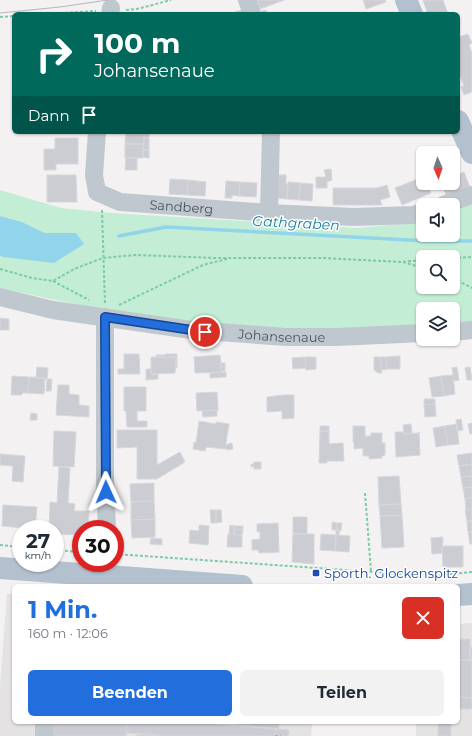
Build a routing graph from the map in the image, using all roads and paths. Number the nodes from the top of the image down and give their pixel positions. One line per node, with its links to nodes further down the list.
1 (247, 0): 3 (street)
2 (406, 0): 4 (main road)
3 (251, 12)
4 (411, 12)
5 (12, 16): 6 (path)
6 (0, 17)
7 (460, 125): 10 (main road)
8 (97, 134): 11 (street)
9 (271, 134): 14 (street)
10 (472, 153)
11 (97, 192): 14 (street, Sandberg); 17 (path)
12 (472, 195): 13 (street)
13 (460, 199)
14 (269, 213): 15 (street, Sandberg)
15 (416, 214)
16 (472, 257): 19 (path)
17 (103, 258): 18 (path); 24 (path); 29 (path)
18 (231, 258): 21 (path); 29 (path)
19 (460, 258)
20 (416, 261): 21 (path)
21 (401, 262): 22 (path)
22 (416, 266)
23 (0, 269): 24 (path)
24 (53, 281): 28 (path)
25 (460, 282): 26 (path)
26 (472, 288)
27 (0, 297): 29 (street, Johansenaue)
28 (92, 301)
29 (105, 313): 32 (street, Johansenaue); 34 (street)
30 (472, 330): 31 (street)
31 (460, 331)
32 (416, 333)
33 (365, 493): 39 (path)
34 (106, 520)
35 (0, 546): 36 (path)
36 (12, 547)
37 (124, 555): 39 (path)
38 (0, 568): 43 (main road)
39 (372, 571): 42 (path)
40 (95, 572): 43 (main road)
41 (124, 572): 44 (main road)
42 (472, 572)
43 (54, 579)
44 (225, 584)
45 (472, 594): 46 (main road)
46 (460, 595)
47 (44, 724): 48 (street)
48 (44, 736)
49 (275, 736): 50 (path)
50 (281, 736)

